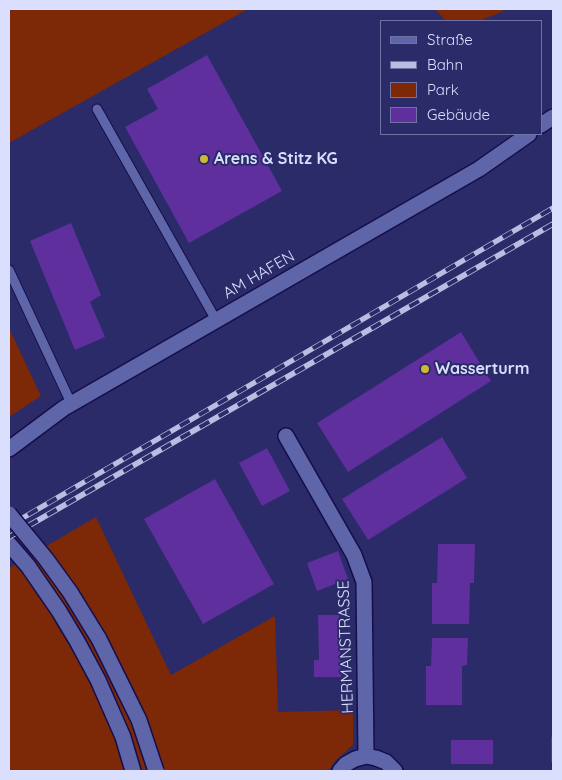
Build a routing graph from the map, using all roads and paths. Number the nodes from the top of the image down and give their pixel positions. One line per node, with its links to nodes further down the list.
1 (97, 110): 6 (lane)
2 (553, 117): 3 (street)
3 (542, 125)
4 (528, 135): 6 (street, AM HAFEN)
5 (9, 270): 7 (lane)
6 (216, 320): 7 (street, AM HAFEN)
7 (71, 403): 9 (street, AM HAFEN)
8 (286, 436): 12 (street, HERMANSTRASSE)
9 (9, 449)
10 (9, 514): 14 (street, bridge)
11 (9, 544): 13 (street)
12 (366, 756): 15 (street); 16 (street)
13 (133, 771)
14 (156, 771)
15 (340, 771)
16 (395, 771)

